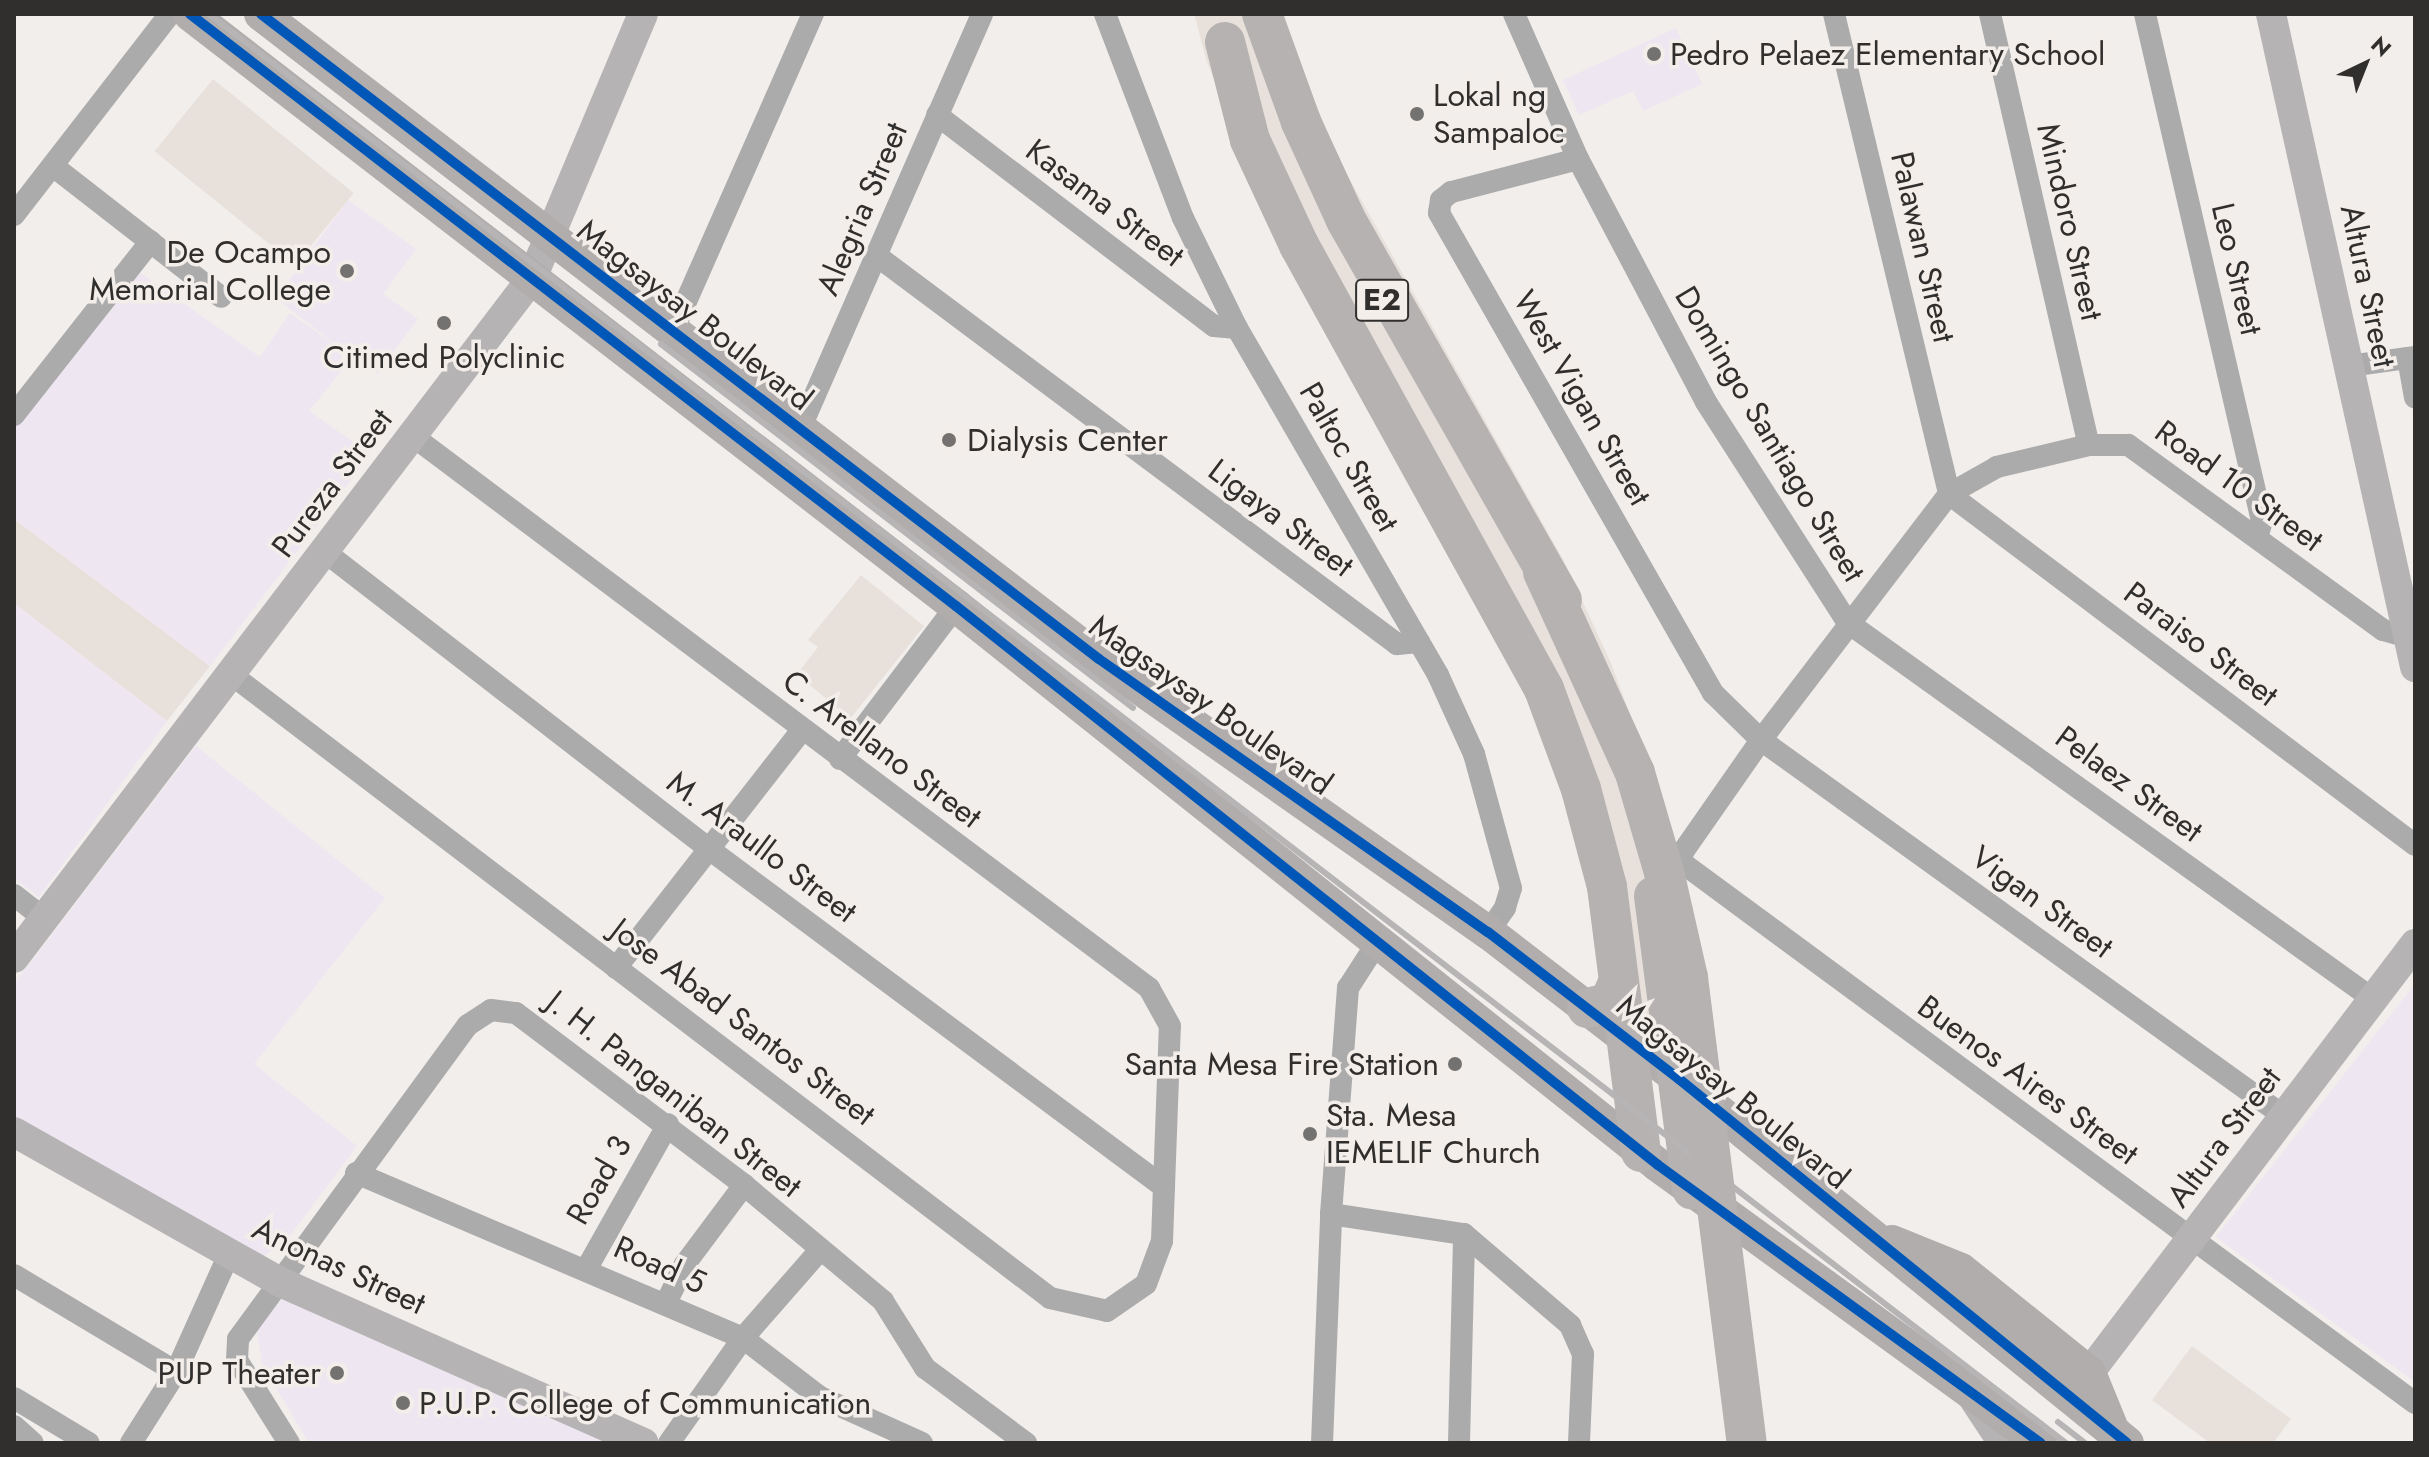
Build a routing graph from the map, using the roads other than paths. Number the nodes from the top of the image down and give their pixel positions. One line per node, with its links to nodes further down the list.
1 (170, 14): 17 (street)
2 (190, 14): 22 (main road)
3 (261, 14): 19 (main road, Magsaysay Boulevard)
4 (643, 14): 19 (street, Pureza Street)
5 (813, 14): 25 (street)
6 (982, 14): 15 (street, Alegria Street)
7 (1105, 14): 24 (street, Paltoc Street)
8 (1262, 14): 59 (highway)
9 (1514, 14): 16 (street, Domingo Santiago Street)
10 (1834, 14): 33 (street, Palawan Street)
11 (1990, 14): 32 (street, Mindoro Street)
12 (2145, 14): 34 (street, Leo Street)
13 (2271, 14): 27 (street, Altura Street)
14 (1231, 23): 55 (highway); 96 (highway); 97 (highway, E2, bridge)
15 (937, 115): 21 (street, Alegria Street); 24 (street, Kasama Street)
16 (1578, 159): 37 (street, Domingo Santiago Street); 43 (street, West Vigan Street)
17 (53, 166): 18 (street); 20 (street)
18 (14, 215)
19 (550, 236): 22 (street, Pureza Street); 25 (main road, Magsaysay Boulevard)
20 (151, 241): 23 (street); 29 (street)
21 (877, 256): 30 (street, Alegria Street); 39 (street, Ligaya Street)
22 (532, 278): 31 (street, Pureza Street); 36 (main road)
23 (221, 297)
24 (1237, 328): 39 (street, Paltoc Street)
25 (673, 331): 30 (main road, Magsaysay Boulevard)
26 (2412, 358): 27 (street); 28 (street)
27 (2349, 366): 38 (street, Altura Street)
28 (2415, 397)
29 (14, 415)
30 (800, 429): 50 (main road, Magsaysay Boulevard)
31 (414, 437): 35 (street, Pureza Street); 42 (street, C. Arellano Street)
32 (2089, 445): 33 (street, Road 10 Street); 34 (street, Road 10 Street)
33 (1949, 494): 37 (street, Road 10 Street); 45 (street, Paraiso Street)
34 (2257, 537): 38 (street, Road 10 Street)
35 (325, 552): 41 (street, Pureza Street); 46 (street, M. Araullo Street)
36 (956, 606): 44 (street); 51 (main road)
37 (1847, 622): 43 (street, Domingo Santiago Street); 56 (street, Pelaez Street)
38 (2408, 637): 40 (street, Altura Street)
39 (1419, 642): 50 (street, Paltoc Street)
40 (2415, 667)
41 (232, 675): 49 (street, Pureza Street); 54 (street, Jose Abad Santos Street)
42 (802, 730): 44 (street, C. Arellano Street); 46 (street)
43 (1761, 740): 47 (street, Domingo Santiago Street); 60 (street, Vigan Street)
44 (840, 759): 66 (street, C. Arellano Street)
45 (2415, 845)
46 (709, 849): 54 (street); 66 (street, M. Araullo Street)
47 (1681, 862): 71 (street, Buenos Aires Street)
48 (14, 895): 49 (street)
49 (45, 919): 53 (street, Pureza Street)
50 (1488, 932): 57 (main road, Magsaysay Boulevard)
51 (1377, 943): 63 (main road); 68 (street)
52 (2415, 944): 56 (street, Altura Street)
53 (14, 958)
54 (616, 968): 66 (street, Jose Abad Santos Street)
55 (1619, 981): 57 (highway); 58 (highway)
56 (2373, 999): 60 (street, Altura Street)
57 (1587, 1008): 58 (main road, Magsaysay Boulevard)
58 (1626, 1038): 59 (main road, Magsaysay Boulevard); 63 (highway)
59 (1679, 1079): 63 (highway); 67 (highway); 69 (main road, Magsaysay Boulevard)
60 (2285, 1117): 71 (street, Altura Street)
61 (668, 1124): 64 (street, J. H. Panganiban Street); 65 (street, J. H. Panganiban Street); 74 (street, Road 3)
62 (14, 1132): 73 (street, Anonas Street)
63 (1641, 1152): 67 (main road)
64 (356, 1173): 74 (street, Road 5); 76 (street, J. H. Panganiban Street)
65 (744, 1185): 72 (street, J. H. Panganiban Street); 77 (street)
66 (1164, 1187)
67 (1692, 1190): 81 (main road)
68 (1331, 1214): 70 (street); 93 (street)
69 (1857, 1227): 80 (main road); 85 (main road, Magsaysay Boulevard)
70 (1464, 1234): 94 (street); 95 (street)
71 (2191, 1240): 80 (street, Altura Street); 83 (street, Buenos Aires Street)
72 (820, 1250): 78 (street); 92 (street, J. H. Panganiban Street)
73 (229, 1254): 76 (street, Anonas Street); 79 (street)
74 (587, 1268): 77 (street, Road 5)
75 (14, 1275): 79 (street)
76 (278, 1281): 86 (street, Anonas Street); 90 (street, J. H. Panganiban Street)
77 (666, 1303): 78 (street, Road 5)
78 (743, 1338): 86 (street); 91 (street, Road 5)
79 (176, 1372): 89 (street)
80 (2089, 1373): 85 (main road)
81 (1971, 1394): 98 (street); 99 (main road)
82 (14, 1398): 88 (street)
83 (2415, 1403)
84 (14, 1426): 87 (street)
85 (2120, 1438)
86 (648, 1442)
87 (33, 1443)
88 (89, 1443)
89 (131, 1443)
90 (289, 1443)
91 (922, 1443)
92 (1026, 1443)
93 (1322, 1443)
94 (1459, 1443)
95 (1579, 1443)
96 (1720, 1443)
97 (1747, 1443)
98 (2003, 1443)
99 (2041, 1443)

